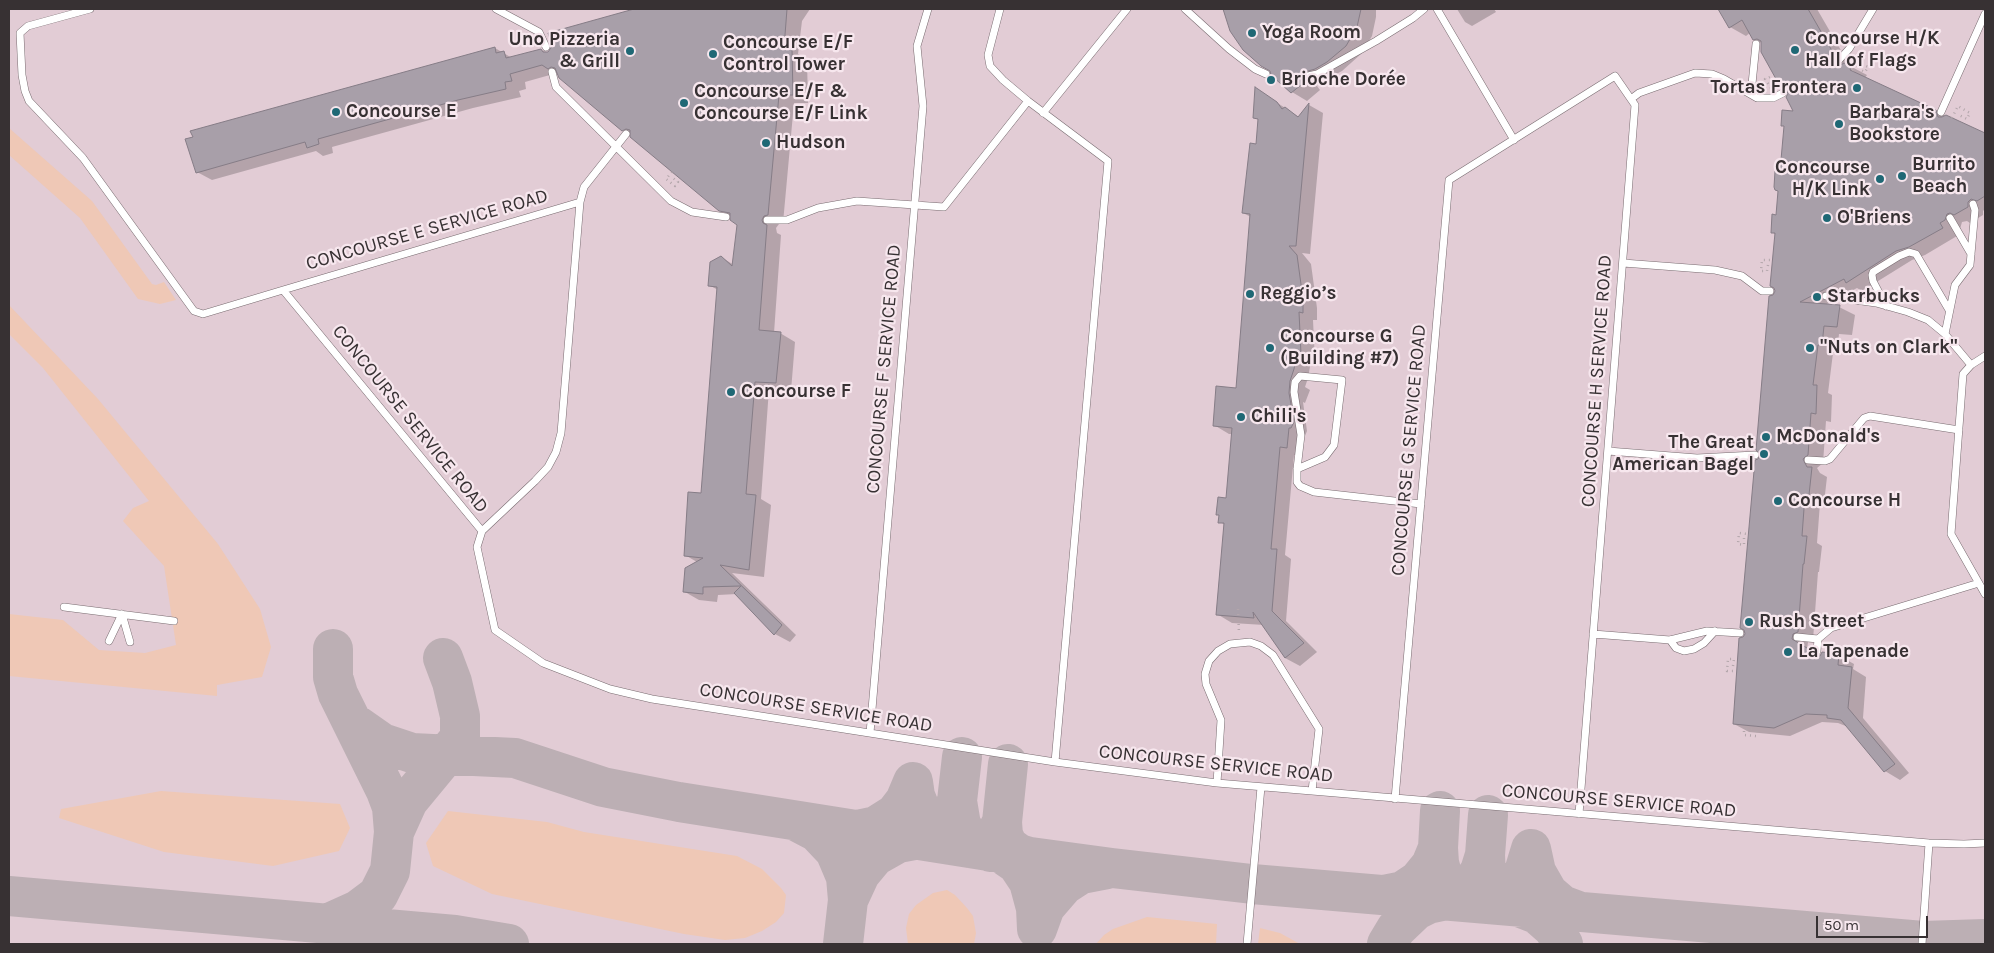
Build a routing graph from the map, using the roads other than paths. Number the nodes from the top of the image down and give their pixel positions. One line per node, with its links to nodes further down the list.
1 (90, 9): 34 (lane)
2 (496, 9): 12 (lane)
3 (928, 9): 27 (lane, CONCOURSE F SERVICE ROAD)
4 (1000, 9): 20 (lane)
5 (1127, 9): 22 (lane)
6 (1185, 9): 15 (lane)
7 (1424, 9): 16 (lane)
8 (1437, 9): 24 (lane)
9 (1873, 9): 13 (lane)
10 (1985, 14): 21 (lane)
11 (1756, 44): 18 (lane)
12 (546, 47)
13 (1838, 61)
14 (552, 72): 25 (lane)
15 (1266, 74)
16 (1308, 76)
17 (1784, 93): 18 (lane)
18 (1751, 94): 19 (lane)
19 (1632, 100): 24 (lane); 33 (lane, CONCOURSE H SERVICE ROAD)
20 (1028, 101): 22 (lane); 27 (lane)
21 (1941, 112)
22 (1043, 113): 64 (lane)
23 (626, 134): 25 (lane)
24 (1514, 140): 47 (lane, CONCOURSE G SERVICE ROAD)
25 (617, 146): 26 (lane); 29 (lane)
26 (580, 202): 34 (lane, CONCOURSE E SERVICE ROAD); 48 (lane)
27 (915, 204): 31 (lane); 63 (lane, CONCOURSE F SERVICE ROAD)
28 (1973, 204): 32 (lane)
29 (726, 217)
30 (1950, 218): 32 (lane)
31 (767, 220)
32 (1971, 254): 38 (lane)
33 (1623, 263): 35 (lane); 43 (lane, CONCOURSE H SERVICE ROAD)
34 (283, 290): 48 (lane, CONCOURSE SERVICE ROAD)
35 (1770, 291)
36 (1826, 296): 37 (lane)
37 (1886, 306): 38 (lane); 39 (lane)
38 (1950, 310): 39 (lane)
39 (1945, 334): 41 (lane)
40 (1985, 356): 41 (lane)
41 (1971, 365): 42 (lane)
42 (1959, 430): 45 (lane); 49 (lane)
43 (1608, 451): 44 (lane); 56 (lane, CONCOURSE H SERVICE ROAD)
44 (1756, 455)
45 (1808, 460)
46 (1297, 469): 46 (lane); 47 (lane)
47 (1421, 504): 68 (lane, CONCOURSE G SERVICE ROAD)
48 (482, 531): 63 (lane, CONCOURSE SERVICE ROAD)
49 (1979, 583): 50 (lane); 58 (lane)
50 (1985, 594)
51 (64, 607): 52 (lane)
52 (122, 614): 53 (lane); 60 (lane); 61 (lane)
53 (174, 621)
54 (1715, 631): 55 (lane); 59 (lane); 59 (lane)
55 (1740, 633)
56 (1593, 634): 59 (lane); 69 (lane, CONCOURSE H SERVICE ROAD)
57 (1797, 637): 58 (lane)
58 (1818, 639): 62 (lane)
59 (1670, 640)
60 (109, 641)
61 (130, 642)
62 (1817, 652)
63 (870, 732): 64 (lane, CONCOURSE SERVICE ROAD)
64 (1055, 762): 65 (lane, CONCOURSE SERVICE ROAD)
65 (1216, 782): 66 (lane, CONCOURSE SERVICE ROAD); 67 (lane)
66 (1261, 787): 67 (lane, CONCOURSE SERVICE ROAD); 72 (lane)
67 (1312, 791): 68 (lane, CONCOURSE SERVICE ROAD)
68 (1395, 799): 69 (lane, CONCOURSE SERVICE ROAD)
69 (1579, 814): 71 (lane, CONCOURSE SERVICE ROAD)
70 (1985, 842): 71 (lane, CONCOURSE SERVICE ROAD)
71 (1930, 843): 73 (lane)
72 (1247, 944)
73 (1922, 944)

